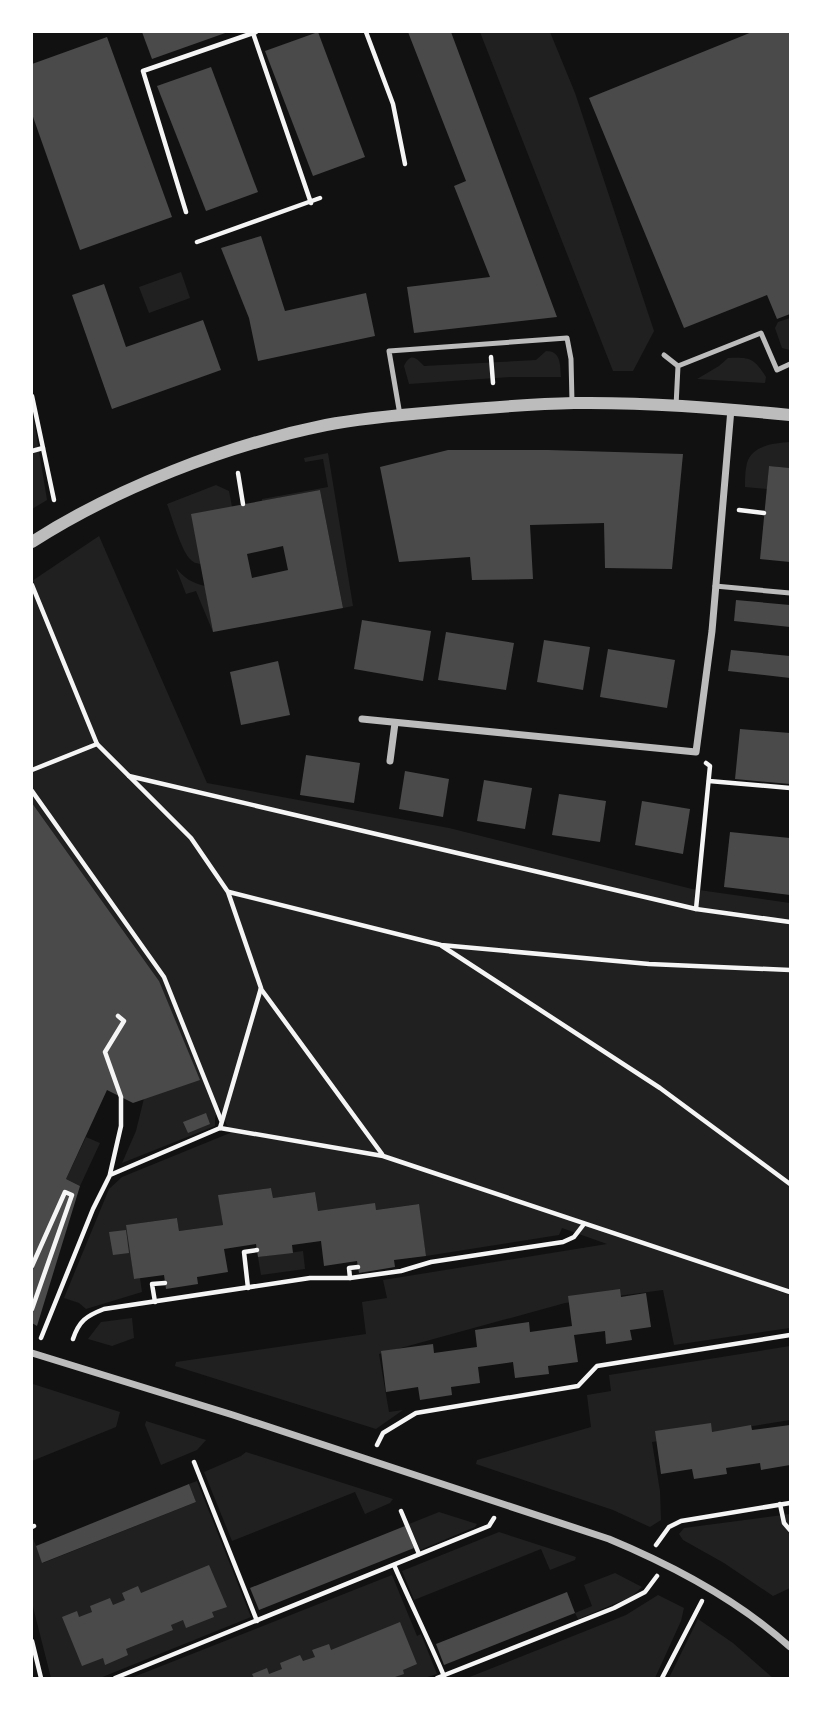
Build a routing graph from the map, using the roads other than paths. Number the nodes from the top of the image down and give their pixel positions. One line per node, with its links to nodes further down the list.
1 (664, 355): 3 (lane)
2 (790, 364): 3 (lane)
3 (678, 366): 5 (lane)
4 (573, 403): 5 (street); 7 (street); 7 (lane)
5 (676, 406): 6 (street)
6 (731, 409): 8 (street); 10 (street)
7 (400, 415): 9 (street)
8 (790, 415)
9 (32, 542)
10 (715, 586): 11 (lane); 13 (street)
11 (790, 593)
12 (362, 719): 13 (street)
13 (395, 723): 14 (street)
14 (390, 761)
15 (32, 1353): 16 (street)
16 (790, 1647)

